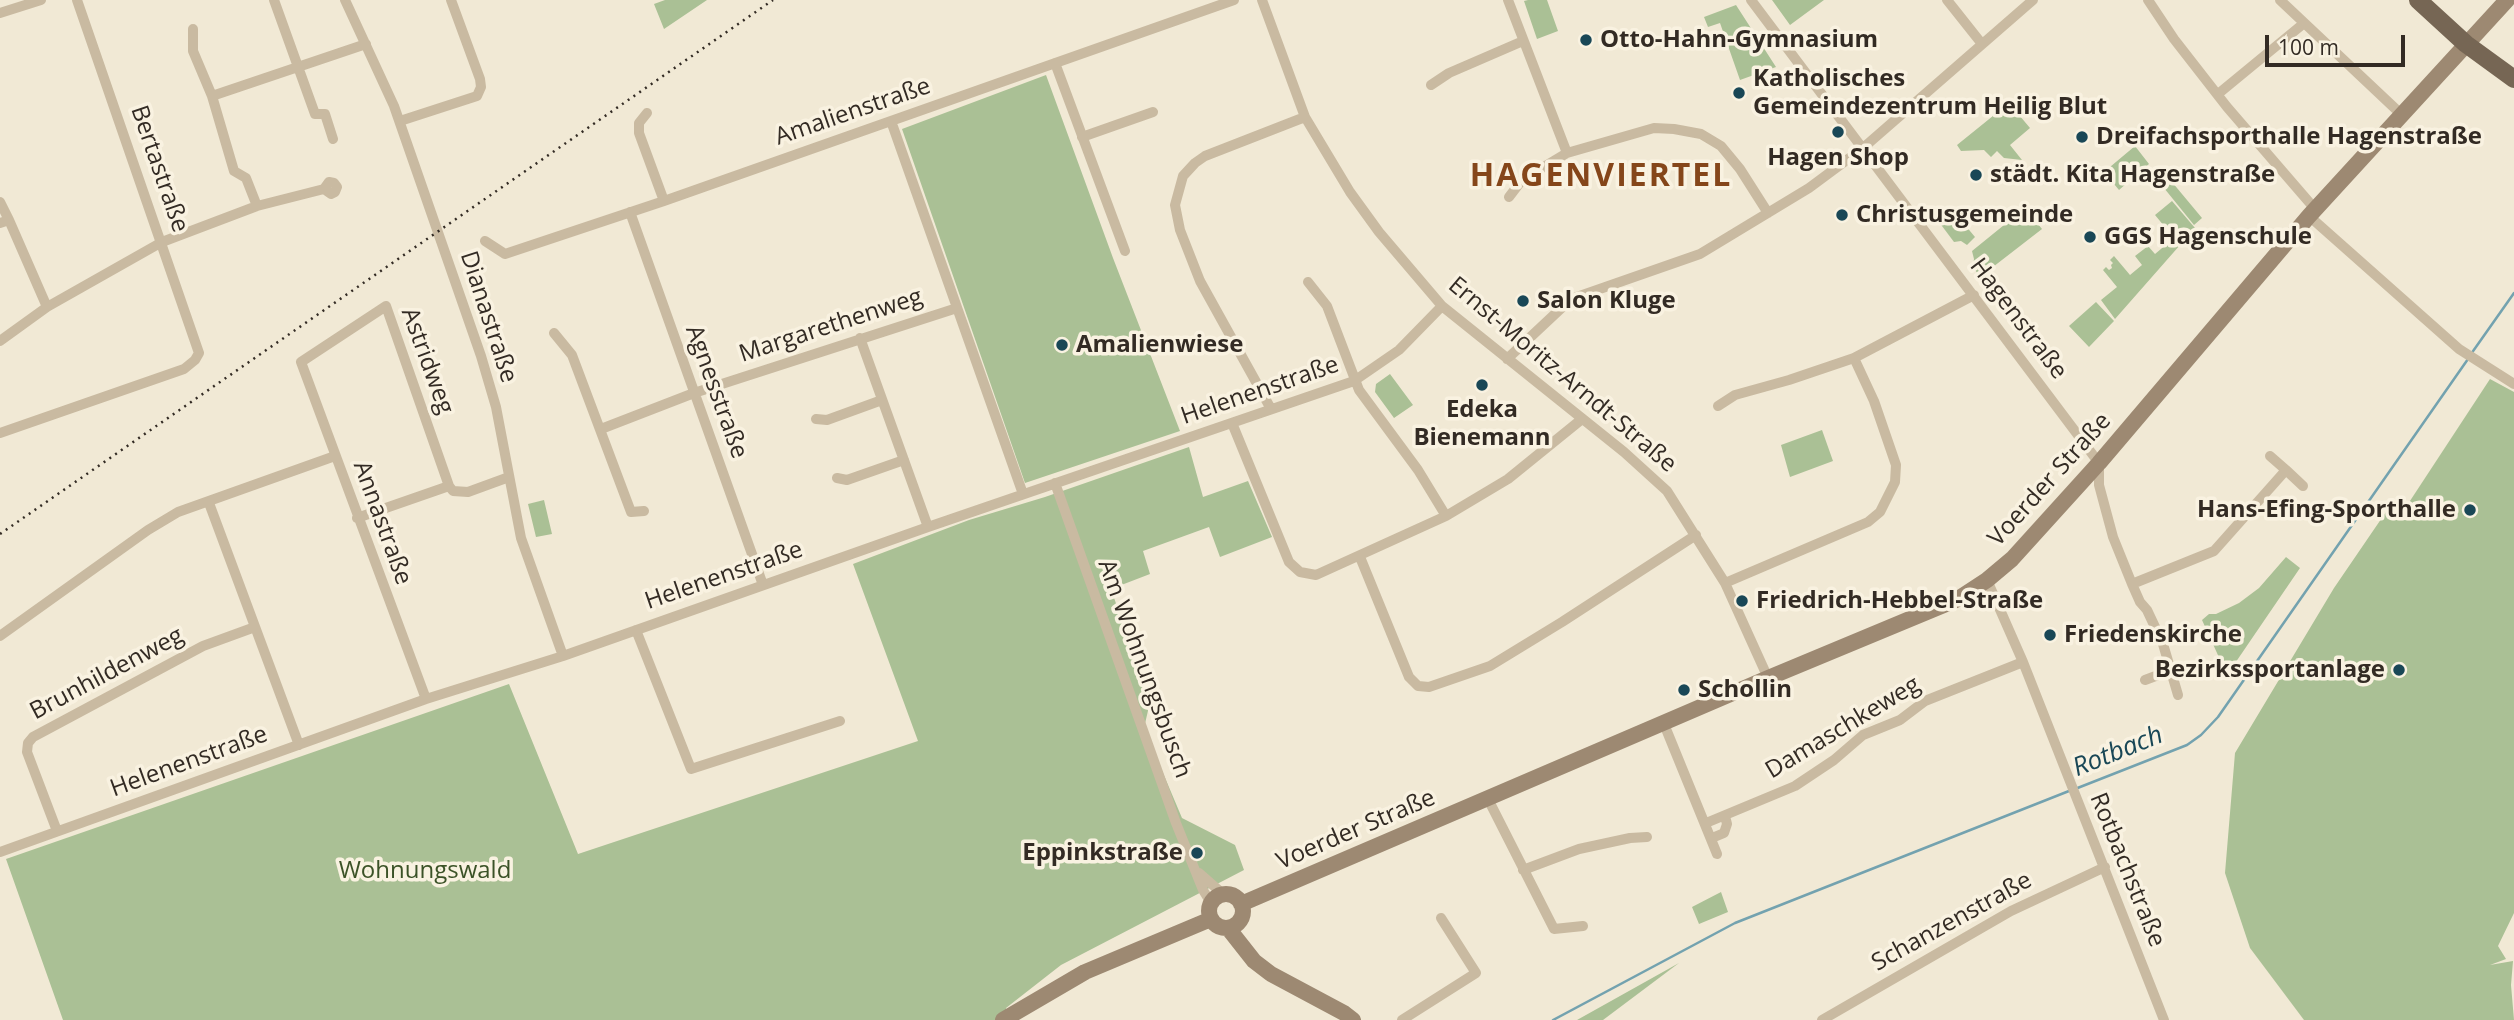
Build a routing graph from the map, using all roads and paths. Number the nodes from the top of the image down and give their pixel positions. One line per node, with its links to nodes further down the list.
1 (41, 0): 16 (street)
2 (77, 0): 49 (street, Bertastraße)
3 (274, 0): 24 (street)
4 (345, 0): 20 (street, Dianastraße)
5 (451, 0): 33 (street)
6 (1234, 0): 23 (street, Amalienstraße)
7 (1262, 0): 32 (street, Ernst-Moritz-Arndt-Straße)
8 (1508, 0): 19 (street)
9 (1751, 0): 37 (street, Hagenstraße)
10 (1947, 0): 21 (street)
11 (2033, 0): 21 (street)
12 (2148, 0): 27 (street)
13 (2280, 0): 17 (street)
14 (2418, 0): 22 (main road)
15 (2507, 0): 22 (main road, Voerder Straße)
16 (5, 7)
17 (2303, 24): 27 (street); 31 (street)
18 (193, 29): 28 (street)
19 (1523, 41): 26 (street); 38 (street)
20 (366, 44): 24 (street); 33 (street, Dianastraße)
21 (1982, 44): 37 (street)
22 (2466, 44): 25 (main road); 31 (main road, Voerder Straße)
23 (1055, 63): 34 (street, Amalienstraße); 35 (street)
24 (298, 67): 28 (street); 36 (street)
25 (2514, 79)
26 (1431, 85)
27 (2218, 94): 46 (street)
28 (212, 96): 43 (street)
29 (1153, 112): 35 (street)
30 (647, 113): 41 (street)
31 (2402, 115): 46 (main road, Voerder Straße)
32 (1305, 117): 53 (street, Ernst-Moritz-Arndt-Straße); 67 (street)
33 (400, 121): 78 (street, Dianastraße)
34 (891, 121): 41 (street, Amalienstraße); 55 (street)
35 (1082, 137): 50 (street)
36 (334, 139)
37 (1863, 148): 45 (street); 52 (street, Hagenstraße)
38 (1567, 153): 40 (street); 45 (street)
39 (324, 189): 43 (street)
40 (1509, 197)
41 (664, 201): 44 (street, Amalienstraße)
42 (0, 202): 47 (street)
43 (257, 206): 49 (street)
44 (630, 212): 48 (street, Amalienstraße); 64 (street, Agnesstraße)
45 (1768, 213): 60 (street)
46 (2312, 213): 63 (street); 76 (main road, Voerder Straße)
47 (4, 221): 54 (street)
48 (485, 241)
49 (162, 242): 54 (street); 72 (street, Bertastraße)
50 (1125, 251)
51 (1308, 282): 62 (street)
52 (1974, 295): 59 (street); 76 (street, Hagenstraße)
53 (1442, 306): 60 (street, Ernst-Moritz-Arndt-Straße); 62 (street, Helenenstraße)
54 (47, 307): 58 (street)
55 (957, 308): 57 (street, Margarethenweg); 83 (street)
56 (554, 333): 71 (street)
57 (860, 338): 64 (street, Margarethenweg); 65 (street)
58 (0, 341)
59 (1853, 358): 66 (street); 92 (street)
60 (1507, 359): 69 (street, Ernst-Moritz-Arndt-Straße)
61 (300, 362): 73 (street, Annastraße); 81 (street, Astridweg)
62 (1354, 381): 67 (street, Helenenstraße); 86 (street)
63 (2514, 384)
64 (694, 393): 71 (street, Margarethenweg); 94 (street, Agnesstraße)
65 (883, 400): 68 (street); 75 (street)
66 (1718, 406)
67 (1271, 409): 70 (street, Helenenstraße)
68 (816, 419)
69 (1582, 419): 86 (street); 89 (street, Ernst-Moritz-Arndt-Straße)
70 (1232, 423): 80 (street, Helenenstraße); 90 (street)
71 (601, 429): 85 (street)
72 (0, 433)
73 (335, 456): 84 (street); 87 (street, Annastraße)
74 (2270, 457): 77 (street)
75 (904, 460): 79 (street); 88 (street)
76 (2098, 463): 91 (main road, Voerder Straße); 93 (street)
77 (2286, 470): 82 (street); 93 (street)
78 (509, 477): 81 (street); 98 (street, Dianastraße)
79 (837, 478)
80 (1055, 483): 83 (street, Helenenstraße); 119 (street, Am Wohnungsbusch)
81 (449, 486): 87 (street)
82 (2303, 486)
83 (1023, 494): 88 (street, Helenenstraße)
84 (209, 503): 95 (street); 97 (street)
85 (644, 510)
86 (1446, 516): 90 (street)
87 (357, 518): 104 (street, Annastraße)
88 (928, 527): 94 (street, Helenenstraße)
89 (1696, 535): 90 (street); 92 (street, Ernst-Moritz-Arndt-Straße)
90 (1360, 557)
91 (1987, 580): 99 (street, Rotbachstraße); 101 (main road, Voerder Straße)
92 (1725, 583): 101 (street, Ernst-Moritz-Arndt-Straße)
93 (2132, 584): 100 (street)
94 (763, 585): 96 (street, Helenenstraße)
95 (255, 627): 107 (street); 111 (street, Brunhildenweg)
96 (636, 629): 98 (street, Helenenstraße); 105 (street)
97 (0, 636)
98 (563, 656): 104 (street, Helenenstraße)
99 (2023, 662): 109 (street, Damaschkeweg); 116 (street, Rotbachstraße)
100 (2169, 671): 102 (street); 103 (street)
101 (1768, 678): 106 (main road, Voerder Straße)
102 (2145, 680)
103 (2178, 695)
104 (426, 699): 107 (street, Helenenstraße)
105 (840, 721)
106 (1664, 724): 108 (main road, Voerder Straße); 110 (street)
107 (299, 745): 111 (street, Helenenstraße)
108 (1488, 799): 117 (street); 118 (main road, Voerder Straße)
109 (1724, 816): 110 (street, Damaschkeweg); 113 (street)
110 (1706, 823): 113 (street)
111 (57, 831): 114 (street, Helenenstraße)
112 (1647, 837): 117 (street)
113 (1712, 838): 115 (street)
114 (0, 852)
115 (1717, 854)
116 (2105, 867): 126 (street, Schanzenstraße); 127 (street, Rotbachstraße)
117 (1523, 870): 122 (street)
118 (1241, 904): 119 (main road); 121 (main road)
119 (1210, 910): 121 (main road); 123 (main road)
120 (1441, 918): 125 (street)
121 (1233, 924): 124 (main road)
122 (1583, 926)
123 (1003, 1020)
124 (1353, 1020)
125 (1402, 1020)
126 (1822, 1020)
127 (2164, 1020)

